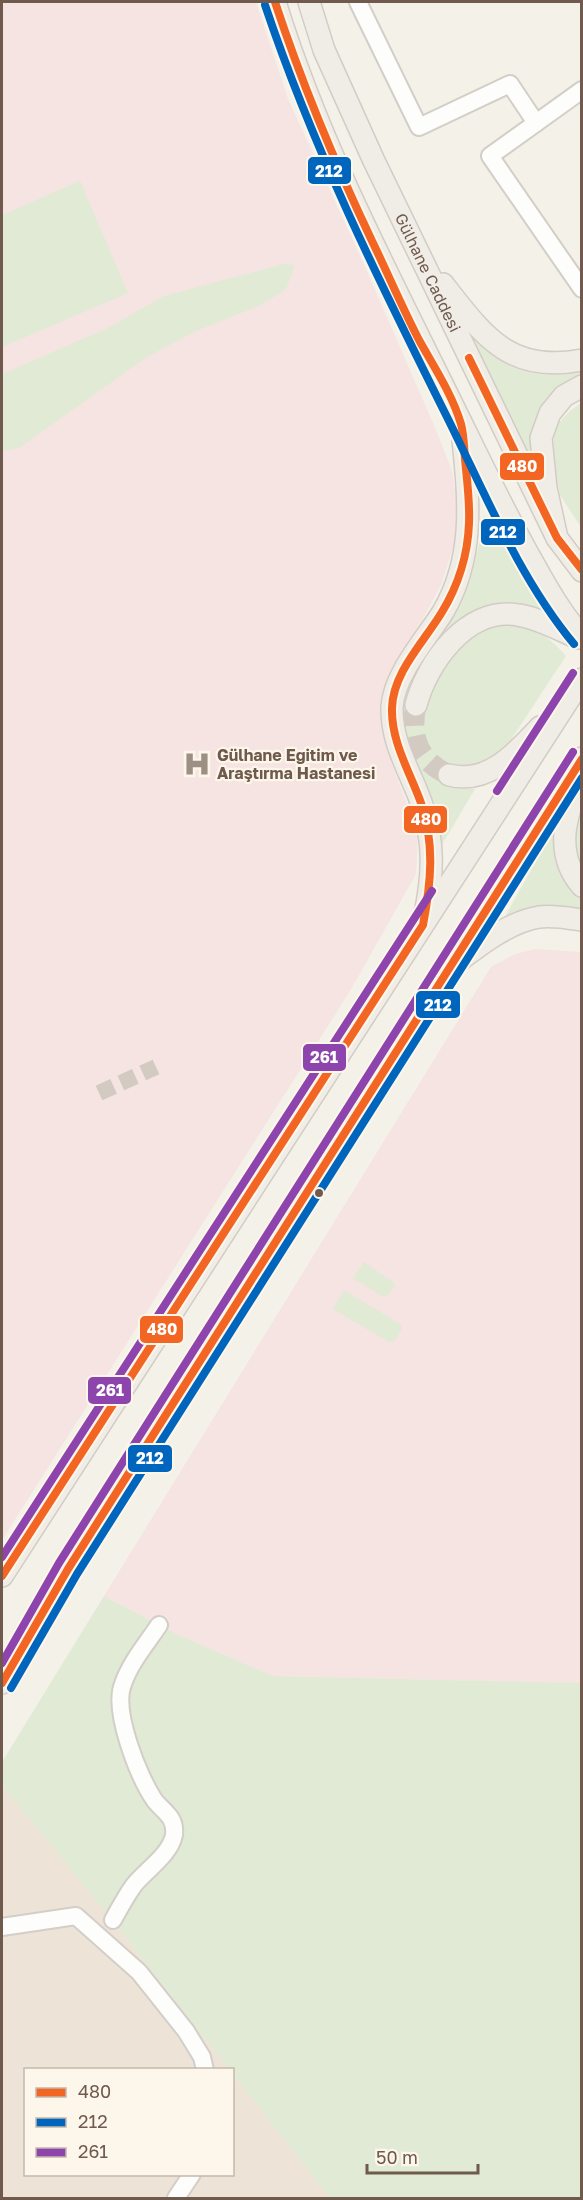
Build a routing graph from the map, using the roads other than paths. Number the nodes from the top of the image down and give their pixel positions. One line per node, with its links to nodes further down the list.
1 (275, 2): 10 (main road)
2 (309, 2): 6 (main road, Gülhane Caddesi)
3 (358, 2): 5 (street)
4 (582, 90): 5 (street)
5 (536, 123): 7 (street)
6 (417, 252): 8 (main road); 11 (main road, Gülhane Caddesi)
7 (582, 289)
8 (582, 360)
9 (582, 386): 11 (main road)
10 (460, 421): 13 (main road); 22 (main road)
11 (557, 538): 12 (main road)
12 (582, 570)
13 (554, 619): 14 (main road); 16 (main road)
14 (582, 638)
15 (579, 683): 18 (main road); 22 (main road)
16 (416, 705)
17 (582, 758): 23 (main road)
18 (449, 775)
19 (582, 775): 20 (main road)
20 (582, 886)
21 (582, 921): 23 (main road)
22 (423, 925): 24 (main road)
23 (446, 970): 26 (main road)
24 (2, 1576)
25 (159, 1625): 27 (street)
26 (2, 1683)
27 (113, 1920)
28 (2, 1927): 29 (street)
29 (205, 2068)
30 (191, 2176): 31 (street)
31 (176, 2199)

